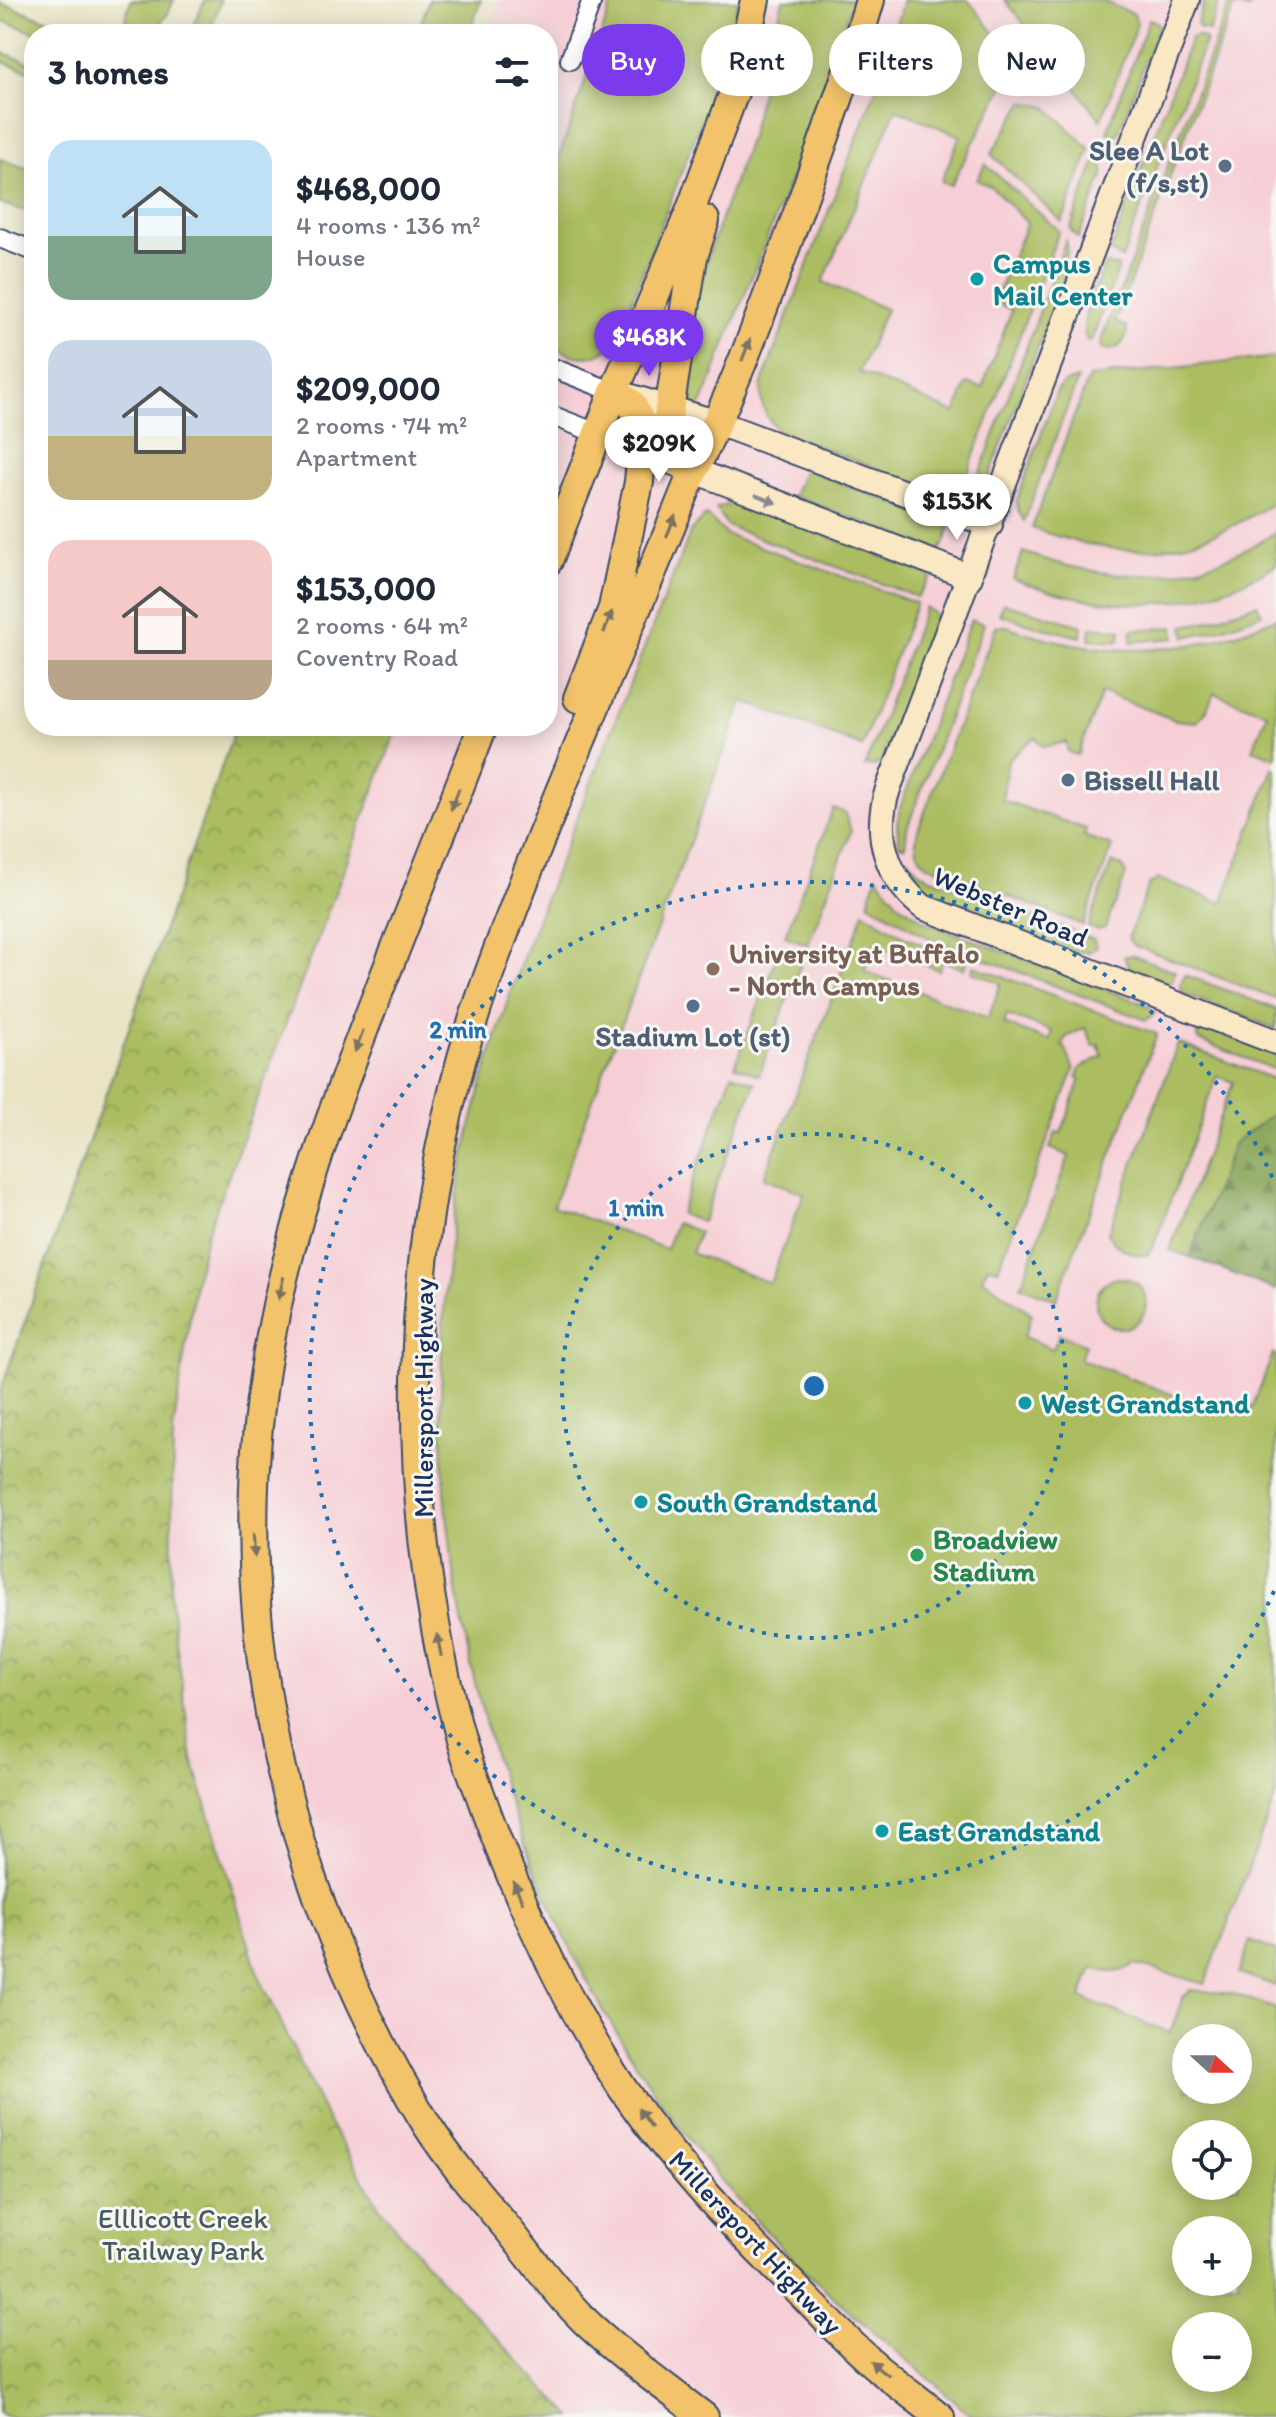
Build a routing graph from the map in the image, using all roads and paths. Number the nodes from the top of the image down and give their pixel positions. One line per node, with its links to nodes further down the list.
1 (592, 0): 6 (street)
2 (755, 0): 5 (main road)
3 (870, 0): 15 (main road, Millersport Highway, one-way to 3)
4 (1187, 0): 19 (street, Webster Road)
5 (750, 24)
6 (570, 60)
7 (733, 96): 12 (main road)
8 (734, 96): 13 (main road)
9 (0, 238): 10 (street)
10 (24, 247)
11 (558, 370): 12 (street)
12 (614, 392): 13 (street); 16 (main road); 17 (main road)
13 (669, 410): 15 (street); 18 (main road)
14 (558, 418): 16 (street)
15 (718, 423): 18 (main road, Millersport Highway); 19 (street)
16 (599, 434): 17 (street); 20 (main road)
17 (642, 451): 18 (street); 23 (main road, one-way to 17)
18 (693, 472): 21 (street, one-way to 21); 23 (main road, Millersport Highway, one-way to 18)
19 (990, 525): 21 (street, Webster Road)
20 (558, 536)
21 (970, 577): 24 (street, Webster Road)
22 (479, 736): 25 (main road, one-way to 25)
23 (554, 804): 26 (main road, Millersport Highway, one-way to 23)
24 (1276, 1042)
25 (704, 2417)
26 (940, 2417)

